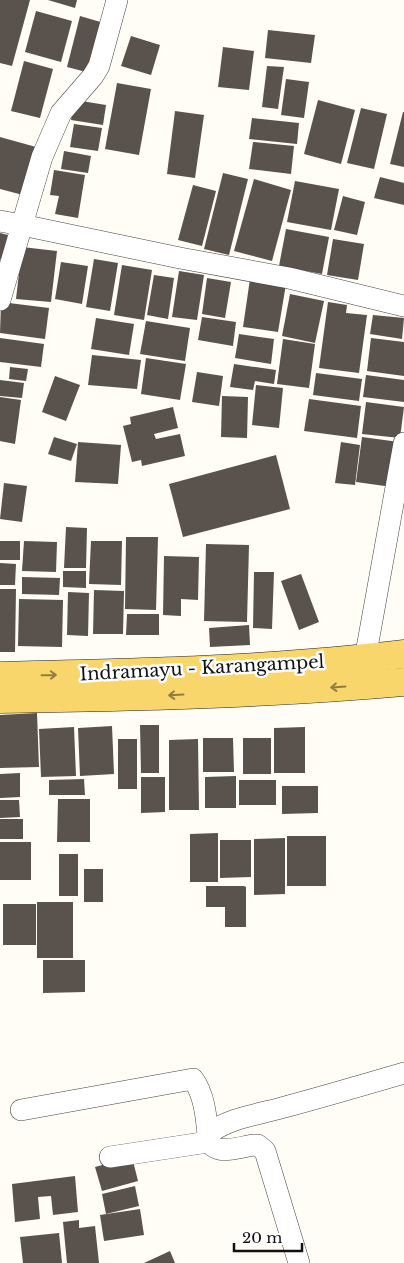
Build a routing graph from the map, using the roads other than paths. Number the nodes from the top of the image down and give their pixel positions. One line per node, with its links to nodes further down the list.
1 (117, 0): 3 (street)
2 (0, 221): 3 (street)
3 (22, 225): 4 (street); 5 (street)
4 (0, 300)
5 (404, 306)
6 (404, 443): 8 (street)
7 (404, 654): 8 (main road, Indramayu - Karangampel)
8 (365, 672): 9 (main road, Indramayu - Karangampel, one-way to 8); 10 (main road, Indramayu - Karangampel); 11 (main road, Indramayu - Karangampel, one-way to 11)
9 (0, 676)
10 (404, 682)
11 (0, 700)
12 (404, 1073): 14 (street)
13 (20, 1110): 14 (street)
14 (208, 1138): 15 (street); 16 (street)
15 (110, 1158)
16 (299, 1263)

